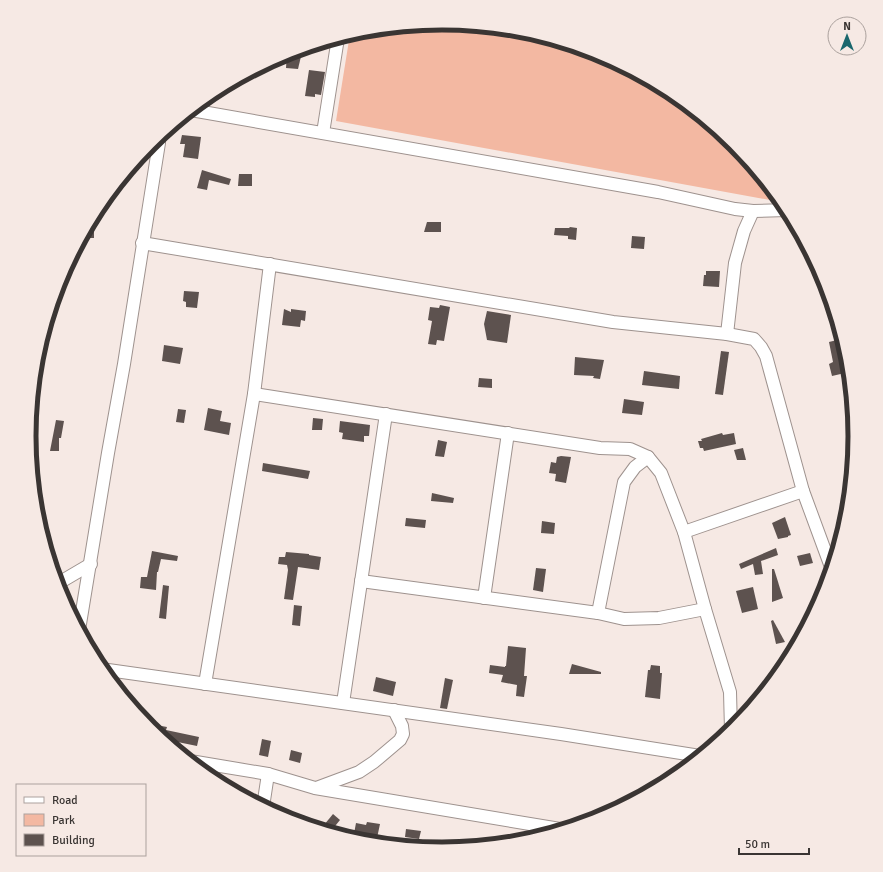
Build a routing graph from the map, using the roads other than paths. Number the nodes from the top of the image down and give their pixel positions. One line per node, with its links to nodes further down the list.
1 (337, 44): 3 (street)
2 (198, 111): 3 (street)
3 (323, 133): 5 (street)
4 (159, 145): 9 (street)
5 (735, 210): 7 (street); 8 (street)
6 (779, 210): 7 (street)
7 (753, 211): 8 (street)
8 (744, 231): 11 (street)
9 (142, 243): 10 (street); 19 (street)
10 (270, 264): 11 (street); 12 (street)
11 (727, 334): 16 (street)
12 (254, 394): 13 (street); 27 (street)
13 (386, 414): 14 (street); 21 (street)
14 (508, 433): 15 (street); 22 (street)
15 (648, 457): 17 (street); 24 (street)
16 (804, 491): 17 (street); 18 (street)
17 (684, 532): 23 (street)
18 (828, 559)
19 (91, 564): 20 (street); 25 (street)
20 (62, 581)
21 (361, 581): 22 (street); 28 (street)
22 (484, 598): 24 (street)
23 (705, 609): 24 (street); 30 (street)
24 (598, 613)
25 (80, 622)
26 (110, 670): 27 (street)
27 (206, 684): 28 (street)
28 (343, 703): 29 (street)
29 (394, 710): 31 (street); 34 (street)
30 (731, 721)
31 (693, 755)
32 (201, 763): 33 (street)
33 (268, 774): 34 (street); 35 (street)
34 (315, 788): 36 (street)
35 (264, 801)
36 (547, 828)

